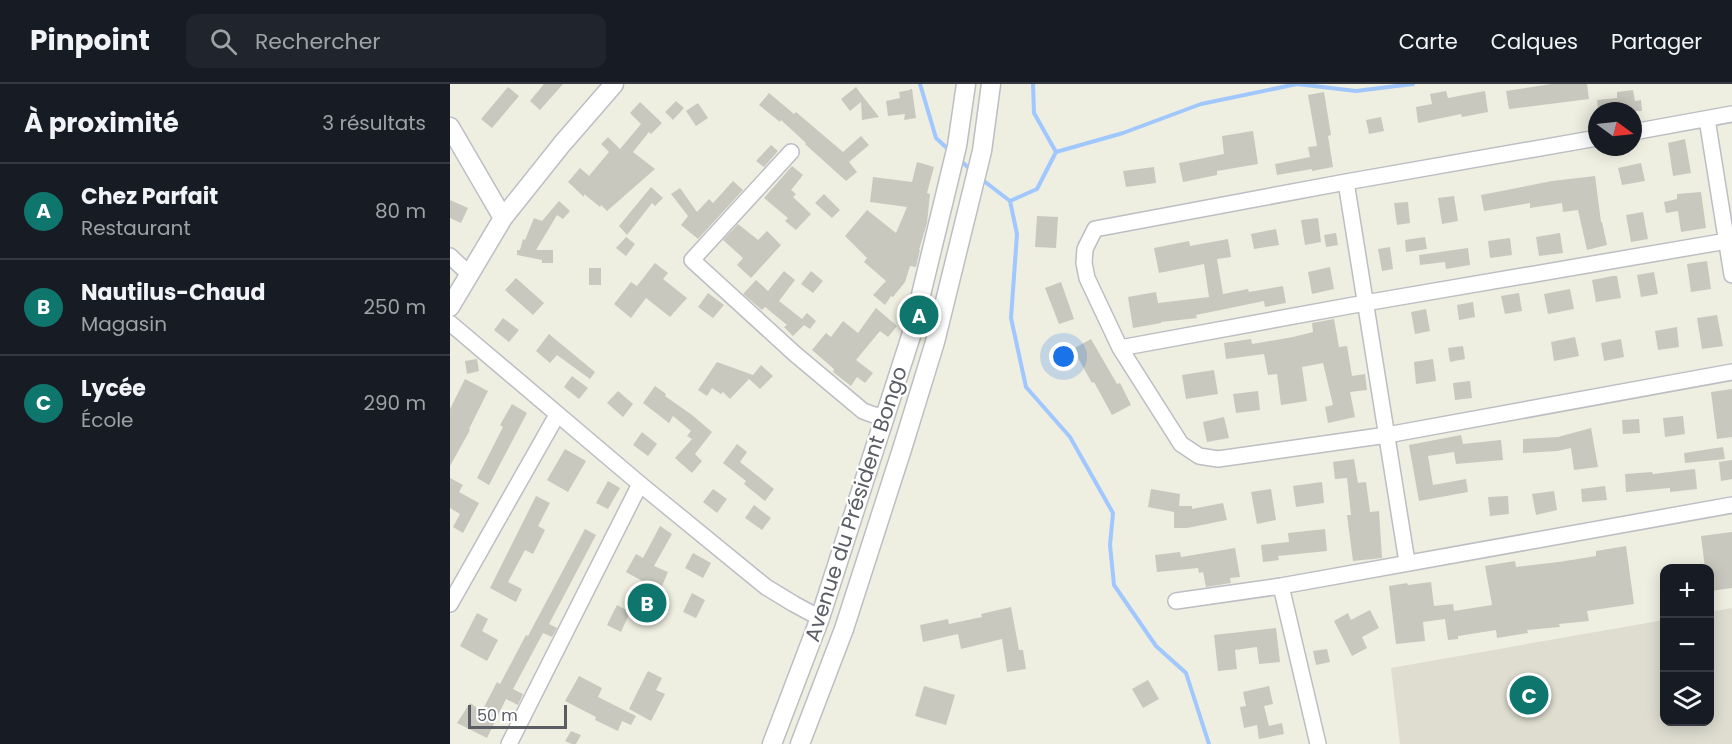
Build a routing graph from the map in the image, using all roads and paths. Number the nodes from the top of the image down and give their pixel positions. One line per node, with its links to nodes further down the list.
1 (614, 84): 11 (street)
2 (966, 84): 22 (street, Avenue du Président Bongo)
3 (991, 84): 33 (street, Avenue du Président Bongo)
4 (1732, 114): 5 (street)
5 (1707, 119): 7 (street); 12 (street)
6 (450, 127): 11 (street)
7 (1642, 130)
8 (1588, 140): 10 (street)
9 (791, 152): 22 (street)
10 (1346, 182): 16 (street); 19 (street)
11 (503, 219): 14 (street)
12 (1727, 241): 15 (street); 16 (street)
13 (450, 256): 14 (street)
14 (469, 274): 17 (street)
15 (1732, 275)
16 (1365, 303): 19 (street); 23 (street)
17 (450, 307)
18 (450, 323): 21 (street)
19 (1120, 348): 23 (street)
20 (1732, 372): 23 (street)
21 (557, 415): 24 (street); 29 (street)
22 (886, 416): 30 (street, Avenue du Président Bongo)
23 (1387, 435): 26 (street)
24 (640, 484): 30 (street); 31 (street)
25 (1732, 505): 26 (street)
26 (1407, 562): 27 (street)
27 (1281, 586): 28 (street); 34 (street)
28 (1176, 601)
29 (450, 604)
30 (820, 618): 32 (street, Avenue du Président Bongo)
31 (509, 744)
32 (772, 744)
33 (800, 744)
34 (1318, 744)

